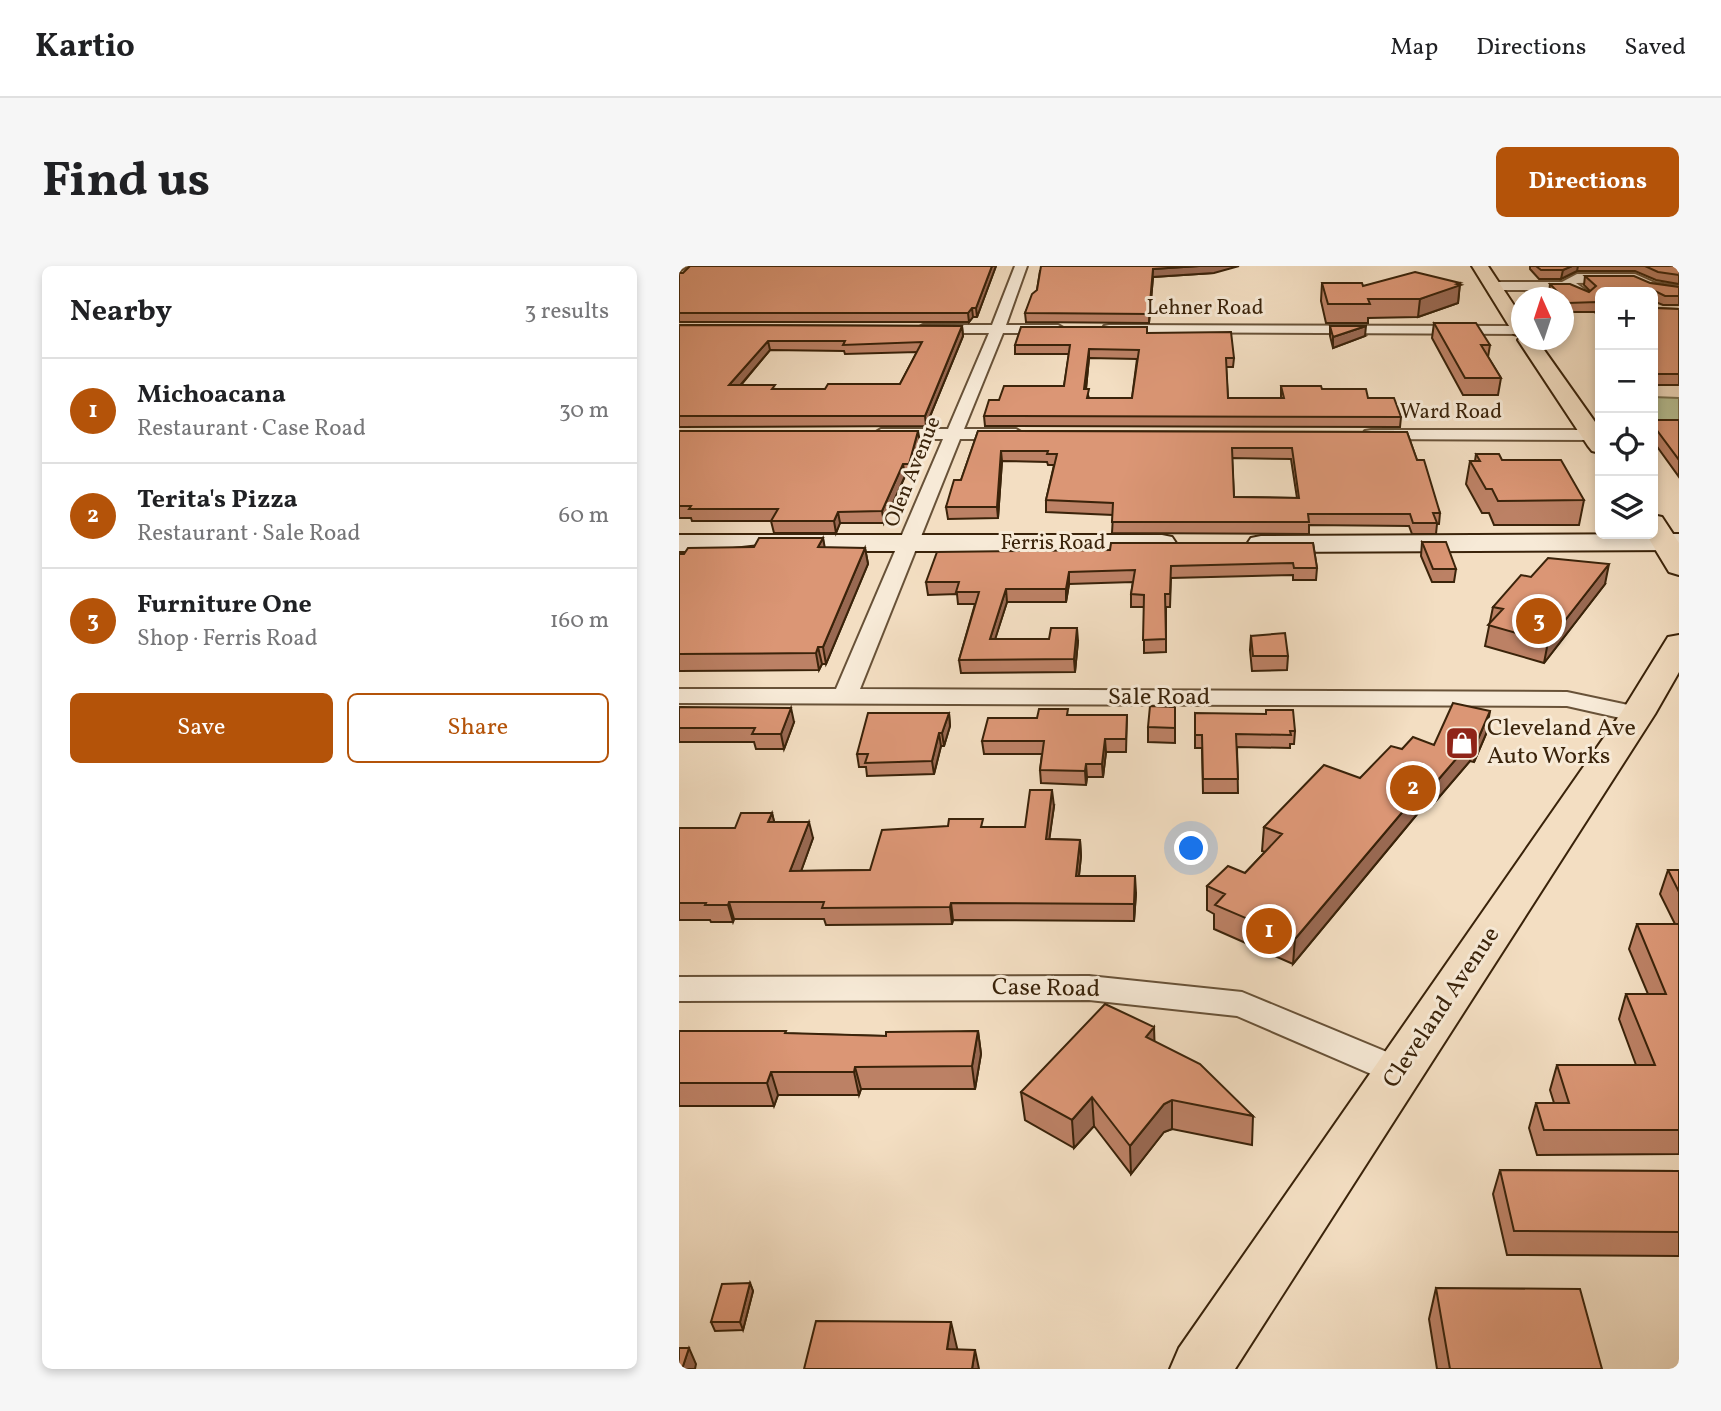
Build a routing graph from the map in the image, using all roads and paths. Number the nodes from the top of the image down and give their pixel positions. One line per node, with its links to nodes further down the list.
1 (1021, 266): 11 (street, Olen Avenue)
2 (1480, 266): 4 (main road)
3 (1519, 272): 5 (street)
4 (1493, 286): 5 (street); 9 (main road)
5 (1527, 286): 6 (street)
6 (1572, 286): 7 (street); 8 (street)
7 (1679, 290)
8 (1595, 295)
9 (1511, 314)
10 (902, 328): 11 (street, Lehner Road)
11 (997, 329): 12 (street, Lehner Road); 15 (street, Olen Avenue)
12 (1511, 330)
13 (1535, 350): 18 (main road)
14 (860, 434): 15 (street)
15 (953, 434): 16 (street); 22 (street, Olen Avenue)
16 (1036, 434)
17 (1354, 435): 19 (street, Ward Road)
18 (1595, 439)
19 (1595, 440)
20 (1666, 536): 24 (main road); 25 (main road)
21 (679, 543): 22 (main road, Ferris Road)
22 (909, 543): 23 (main road, Ferris Road); 28 (street, Olen Avenue)
23 (1192, 544)
24 (1229, 544)
25 (1679, 566)
26 (1679, 644): 29 (main road, Cleveland Avenue)
27 (679, 696): 28 (street, Sale Road)
28 (845, 696): 29 (street, Sale Road)
29 (1638, 714): 31 (main road, Cleveland Avenue)
30 (679, 989): 31 (street, Case Road)
31 (1399, 1072): 32 (main road, Cleveland Avenue)
32 (1200, 1369)

